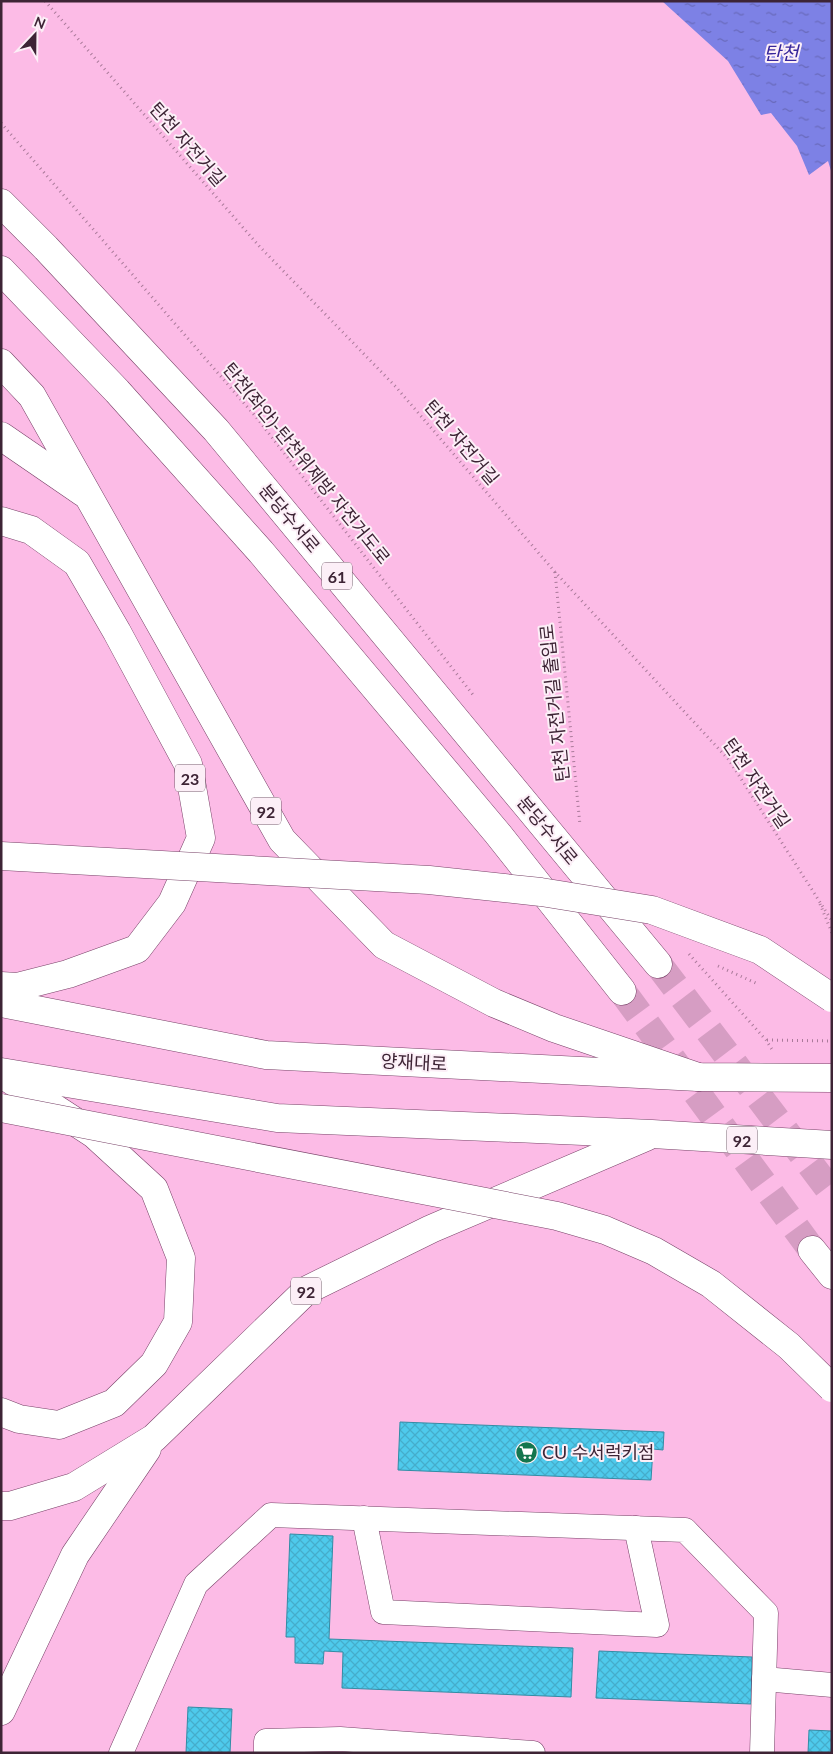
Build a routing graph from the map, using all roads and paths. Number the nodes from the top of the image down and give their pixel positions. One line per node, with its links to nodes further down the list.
1 (45, 1): 9 (path, 탄천 자전거길)
2 (1, 123): 10 (path, 탄천(좌안)-탄천위제방 자전거도로)
3 (1, 202): 16 (main road, 분당수서로 / 61)
4 (1, 270): 18 (main road, 61)
5 (1, 363): 7 (main road, 92)
6 (1, 436): 7 (main road)
7 (89, 496): 24 (main road, 92)
8 (1, 521): 17 (main road, 23)
9 (555, 572): 11 (path, 탄천 자전거길 출입로); 13 (path, 탄천 자전거길)
10 (476, 698)
11 (574, 823)
12 (1, 856): 19 (main road, bridge)
13 (815, 893): 14 (path, 탄천 자전거길); 15 (path)
14 (832, 921)
15 (832, 933)
16 (658, 964)
17 (1, 986)
18 (622, 991)
19 (832, 998)
20 (1, 1003): 24 (main road, 양재대로)
21 (766, 1040): 22 (path)
22 (832, 1041)
23 (1, 1073): 27 (main road); 32 (main road)
24 (698, 1077): 25 (main road, 양재대로 / 92)
25 (822, 1078)
26 (1, 1108): 31 (main road, bridge)
27 (652, 1134): 28 (main road, 92); 33 (main road, 92)
28 (832, 1145)
29 (812, 1250): 30 (main road)
30 (832, 1275)
31 (832, 1388)
32 (1, 1412)
33 (154, 1438): 34 (main road, 92); 39 (main road)
34 (1, 1506)
35 (364, 1518): 36 (street); 36 (street); 41 (street)
36 (636, 1528): 37 (street)
37 (764, 1679): 38 (street); 44 (street)
38 (832, 1685)
39 (1, 1711)
40 (480, 1751): 42 (street); 43 (street)
41 (121, 1753)
42 (266, 1753)
43 (533, 1753)
44 (762, 1753)

